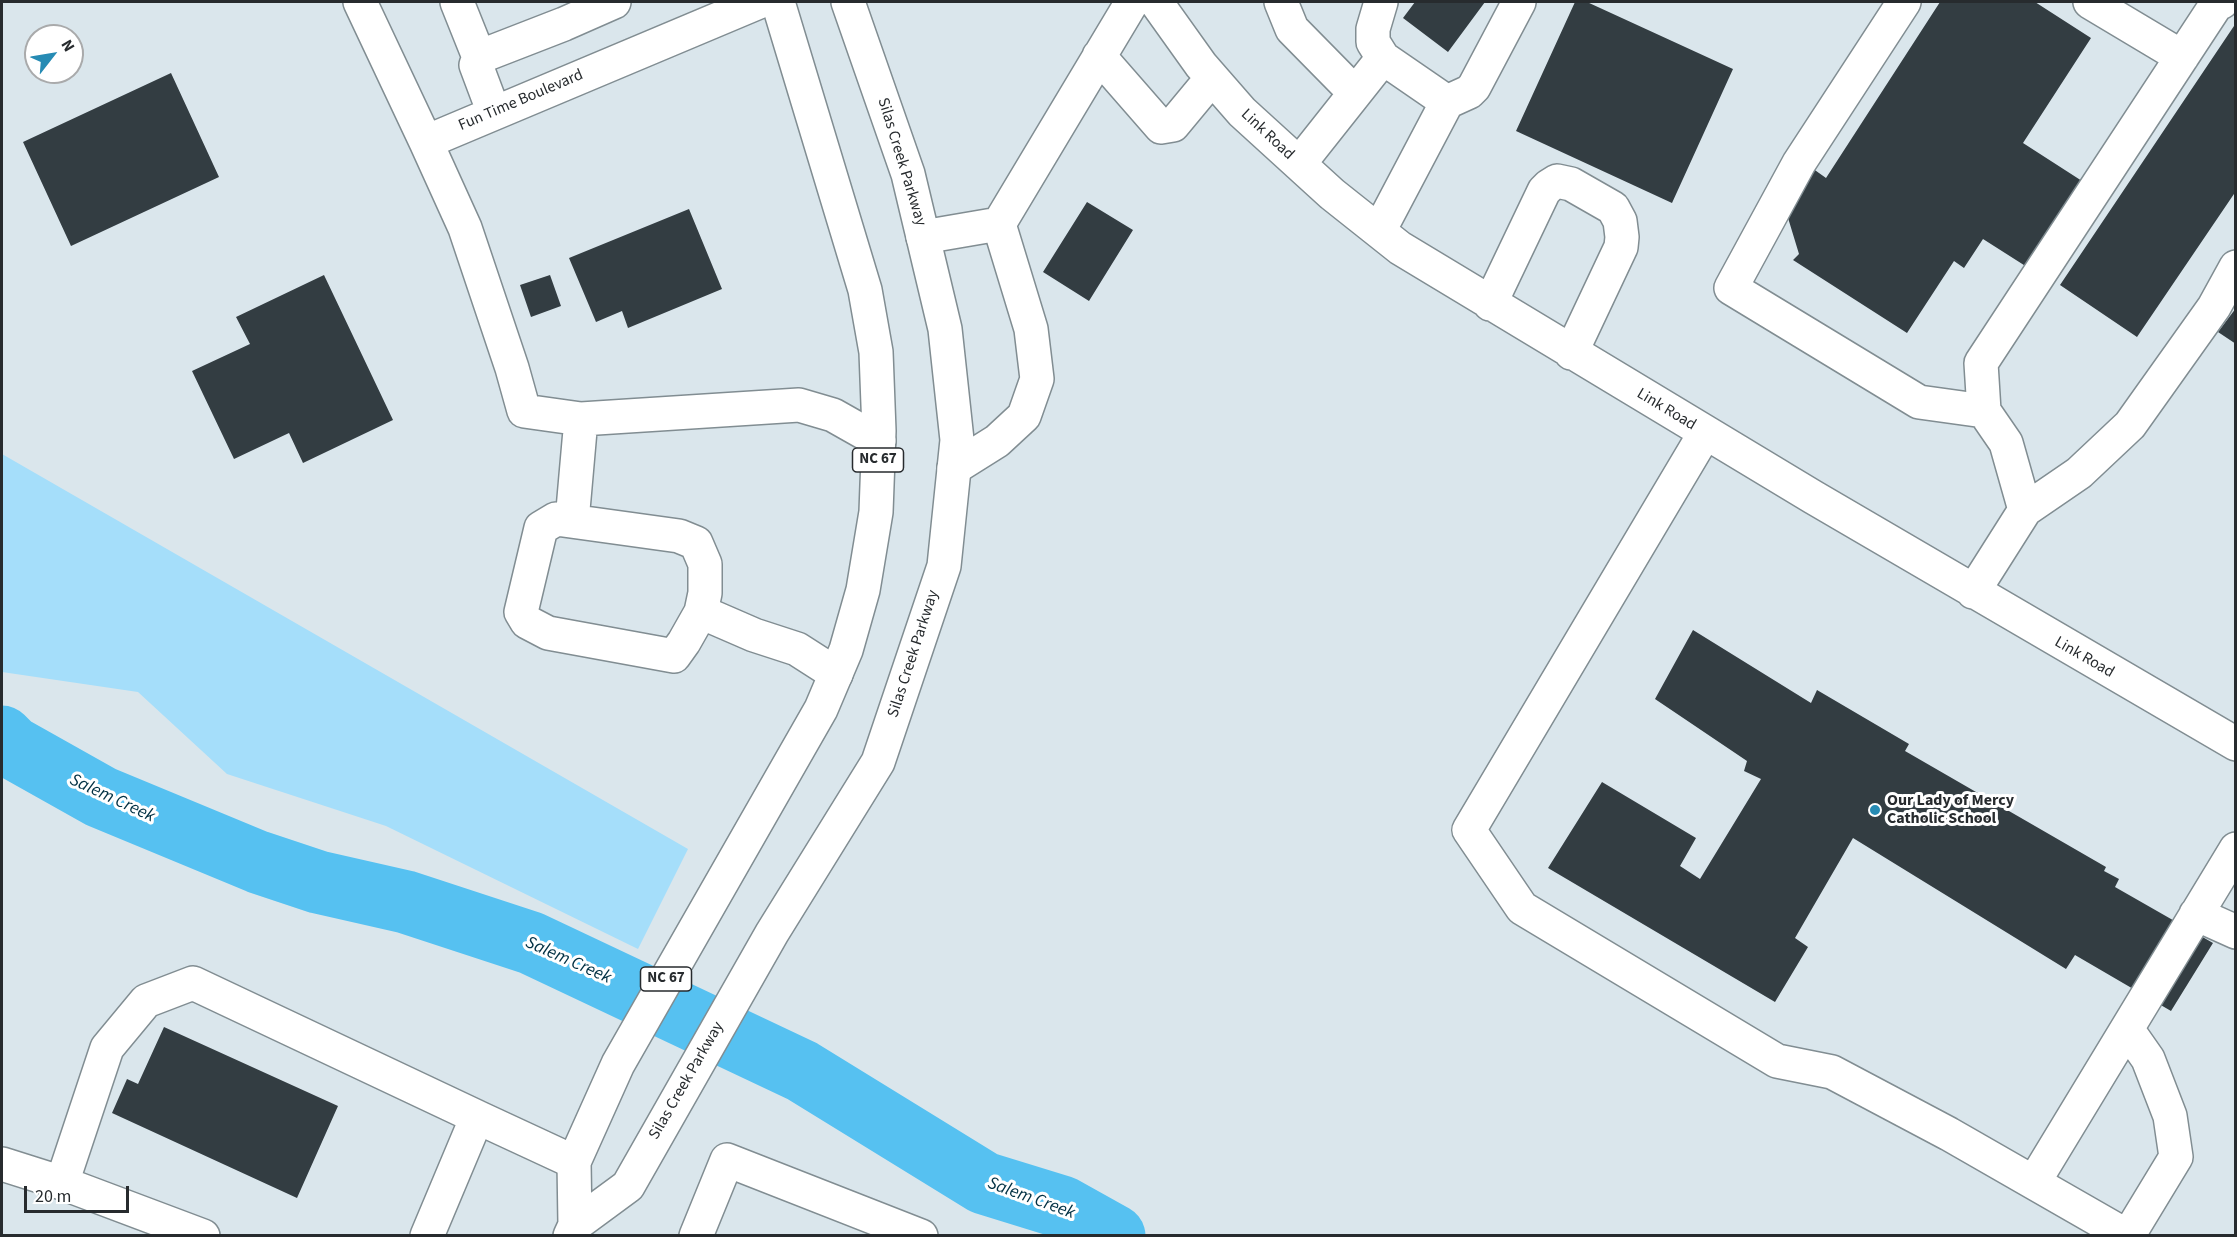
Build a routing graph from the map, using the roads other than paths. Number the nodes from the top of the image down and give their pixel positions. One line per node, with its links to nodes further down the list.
1 (360, 2): 23 (main road)
2 (457, 2): 16 (main road)
3 (614, 2): 16 (main road)
4 (759, 2): 22 (main road, Fun Time Boulevard)
5 (778, 2): 34 (main road, Silas Creek Parkway / NC 67)
6 (848, 2): 27 (main road, Silas Creek Parkway / NC 67)
7 (1132, 2): 15 (main road)
8 (1156, 2): 19 (main road, Link Road)
9 (1281, 2): 20 (main road)
10 (1381, 2): 18 (main road)
11 (1519, 2): 21 (main road)
12 (1904, 2): 31 (main road)
13 (2091, 2): 17 (main road)
14 (2222, 2): 17 (main road)
15 (1099, 56): 19 (main road); 25 (main road)
16 (479, 57): 22 (main road)
17 (2182, 57): 31 (main road)
18 (1383, 58): 20 (main road); 21 (main road)
19 (1212, 78): 24 (main road, Link Road)
20 (1355, 93): 24 (main road)
21 (1447, 102): 26 (main road)
22 (494, 113): 23 (main road, Fun Time Boulevard)
23 (426, 141): 32 (main road)
24 (1299, 164): 26 (main road, Link Road)
25 (999, 224): 27 (main road); 35 (main road)
26 (1379, 231): 29 (main road, Link Road)
27 (923, 237): 35 (main road, Silas Creek Parkway / NC 67)
28 (2235, 267): 36 (main road)
29 (1490, 303): 30 (main road, Link Road); 30 (main road)
30 (1571, 353): 33 (main road, Link Road)
31 (1984, 411): 36 (main road)
32 (581, 419): 34 (main road); 37 (main road)
33 (1705, 433): 38 (main road, Link Road); 49 (main road)
34 (879, 441): 40 (main road, Silas Creek Parkway / NC 67)
35 (954, 468): 51 (main road, Silas Creek Parkway / NC 67)
36 (2025, 510): 38 (main road)
37 (572, 522): 39 (main road); 39 (main road)
38 (1973, 592): 41 (main road, Link Road)
39 (700, 612): 40 (main road)
40 (836, 674): 47 (main road, Silas Creek Parkway / NC 67)
41 (2235, 744)
42 (2235, 849): 43 (main road)
43 (2196, 914): 44 (main road); 45 (main road)
44 (2235, 932)
45 (2127, 1029): 49 (main road); 56 (main road)
46 (477, 1117): 47 (main road); 50 (main road); 53 (main road)
47 (574, 1162): 51 (main road, Silas Creek Parkway / NC 67)
48 (2, 1164): 50 (main road)
49 (2034, 1182): 56 (main road)
50 (62, 1183): 52 (main road)
51 (573, 1230)
52 (203, 1236)
53 (427, 1236)
54 (696, 1236): 55 (main road)
55 (921, 1236)
56 (2128, 1236)

